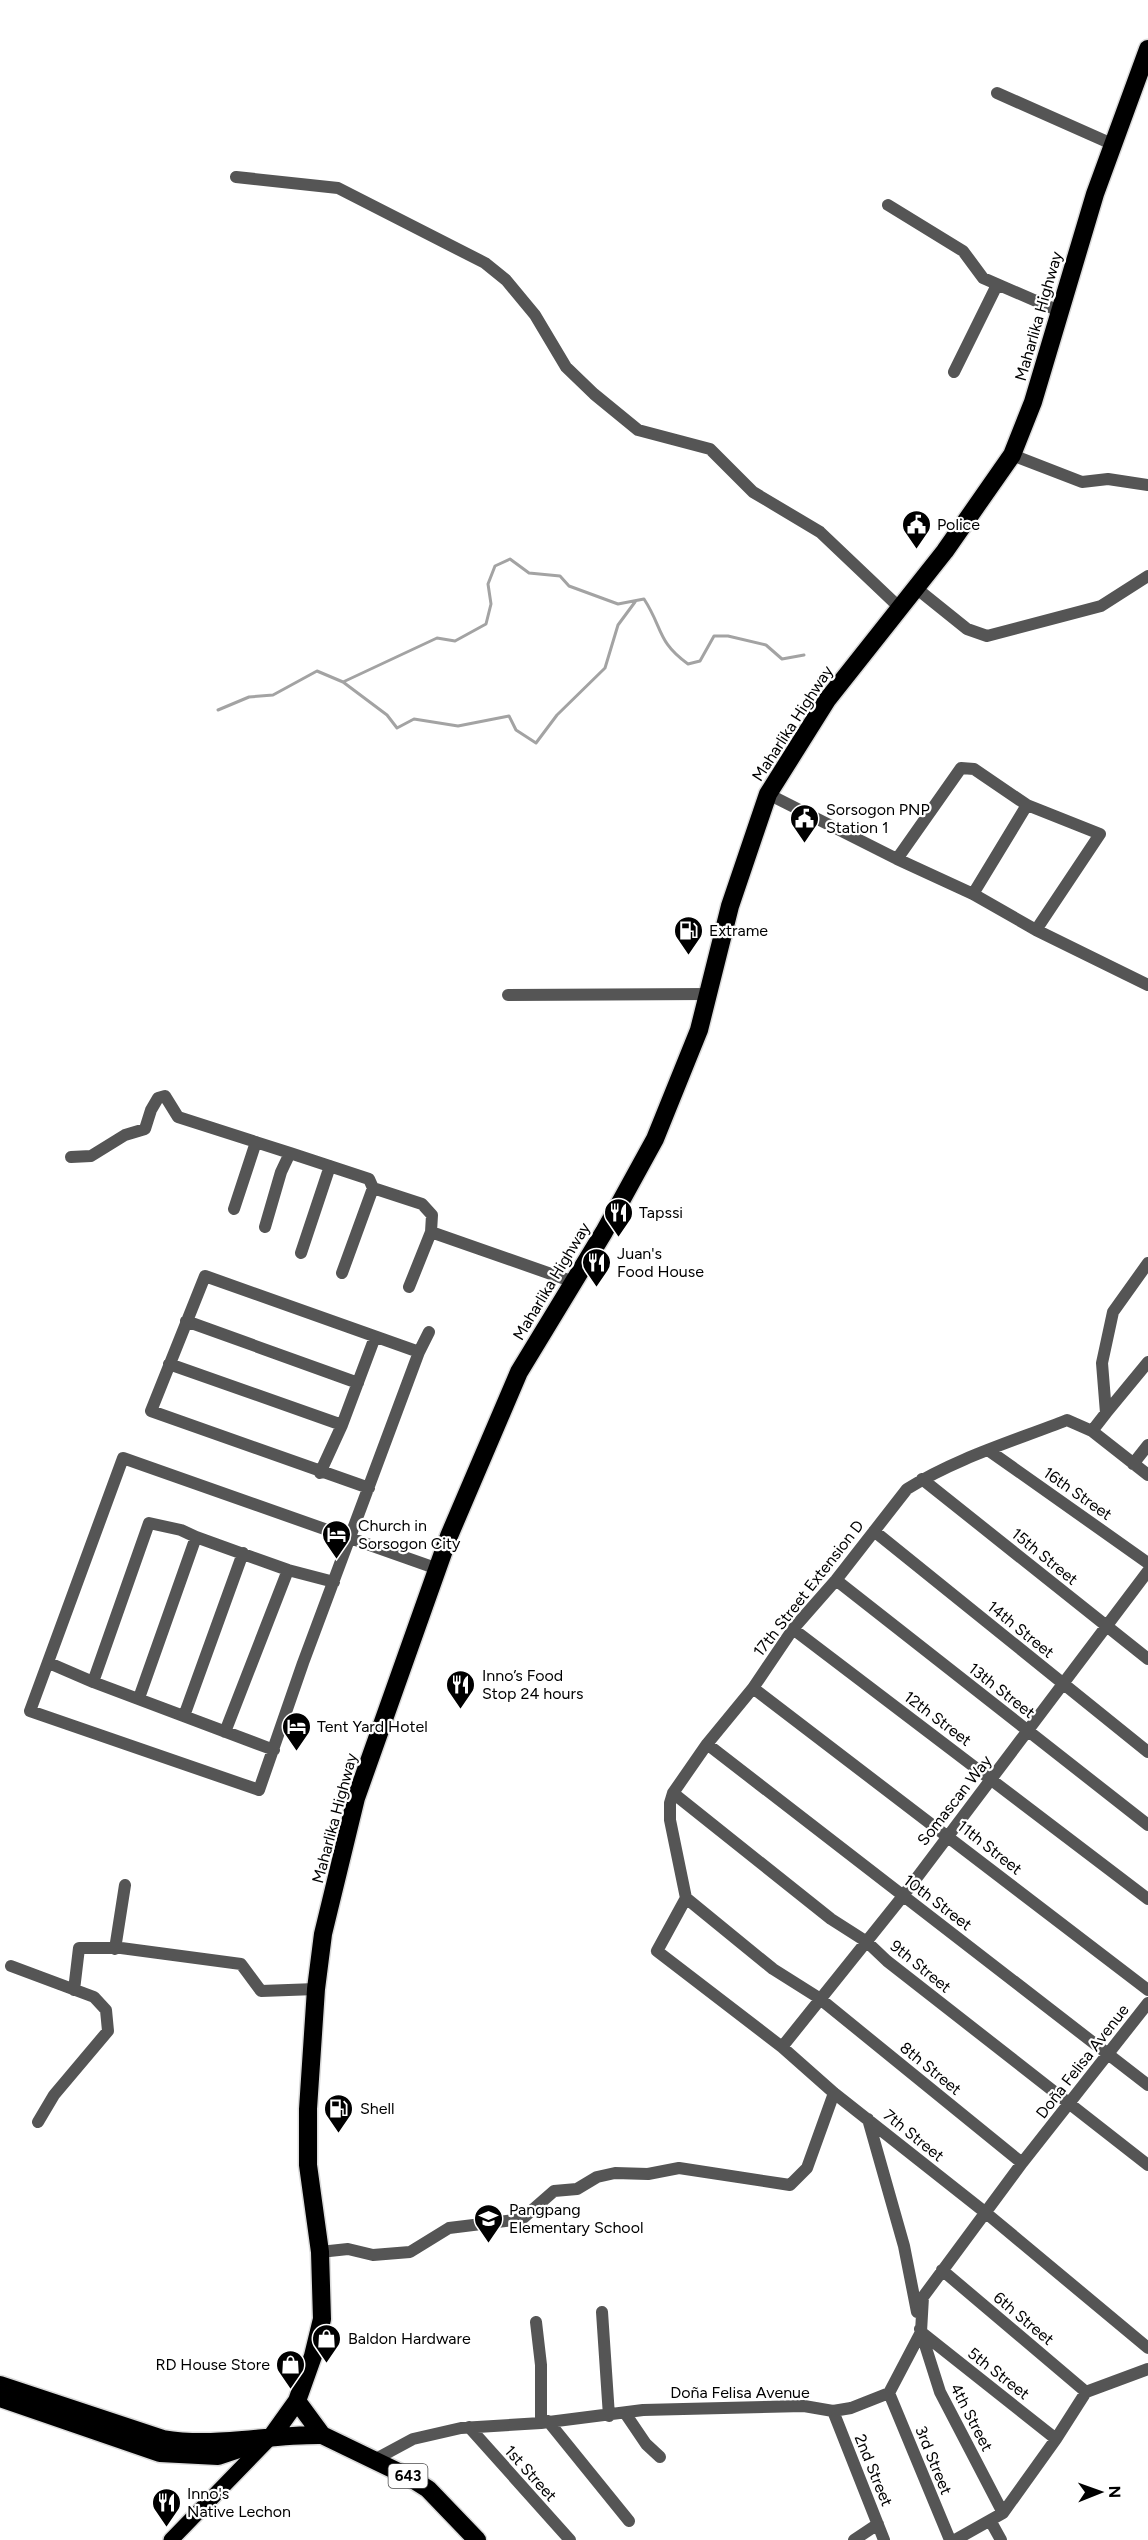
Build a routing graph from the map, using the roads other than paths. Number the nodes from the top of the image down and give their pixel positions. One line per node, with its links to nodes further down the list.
1 (1148, 49): 3 (highway, Maharlika Highway)
2 (997, 93): 3 (street)
3 (1112, 144): 7 (highway, Maharlika Highway)
4 (236, 177): 13 (street)
5 (888, 205): 6 (street)
6 (997, 285): 7 (street); 8 (street)
7 (1059, 311): 9 (highway, Maharlika Highway)
8 (954, 372)
9 (1012, 455): 10 (street); 12 (highway, Maharlika Highway)
10 (1148, 485)
11 (1148, 576): 12 (street)
12 (916, 588): 13 (highway, Maharlika Highway)
13 (900, 608): 14 (highway, Maharlika Highway)
14 (768, 794): 16 (street); 20 (highway, Maharlika Highway)
15 (1027, 805): 16 (street); 17 (street); 18 (street)
16 (897, 859): 17 (street)
17 (973, 894): 18 (street)
18 (1036, 930): 19 (street)
19 (1148, 986)
20 (708, 994): 21 (street); 33 (highway, Maharlika Highway)
21 (508, 995)
22 (256, 1142): 23 (street); 24 (street); 27 (street)
23 (290, 1153): 25 (street); 28 (street)
24 (71, 1157)
25 (330, 1166): 26 (street); 30 (street)
26 (373, 1188): 29 (street); 32 (street)
27 (234, 1209)
28 (265, 1227)
29 (431, 1232): 33 (street); 34 (street)
30 (301, 1253)
31 (1148, 1263): 42 (street)
32 (342, 1273)
33 (574, 1282): 57 (highway, Maharlika Highway)
34 (409, 1287)
35 (186, 1321): 37 (street); 40 (street); 41 (street)
36 (429, 1332): 38 (street)
37 (375, 1337): 38 (street); 41 (street)
38 (419, 1352): 51 (street)
39 (1148, 1362): 42 (street)
40 (170, 1364): 43 (street); 48 (street)
41 (358, 1383): 43 (street)
42 (1106, 1413): 44 (street)
43 (342, 1425): 48 (street)
44 (1092, 1431): 46 (street, 17th Street Extension D); 47 (street, 17th Street Extension D)
45 (1148, 1445): 47 (street)
46 (988, 1450): 50 (street, 17th Street Extension D); 56 (street, 16th Street)
47 (1133, 1464): 49 (street, 17th Street Extension D)
48 (320, 1473): 51 (street)
49 (1148, 1475)
50 (922, 1479): 52 (street, 17th Street Extension D); 62 (street, 15th Street)
51 (369, 1488): 54 (street)
52 (874, 1531): 60 (street, 17th Street Extension D); 67 (street, 14th Street)
53 (196, 1537): 55 (street); 66 (street); 69 (street)
54 (352, 1539): 57 (street); 61 (street); 65 (street)
55 (243, 1553): 58 (street); 70 (street)
56 (1148, 1563)
57 (438, 1569): 87 (highway, Maharlika Highway)
58 (288, 1570): 61 (street); 71 (street)
59 (1148, 1571): 62 (street, Somascan Way)
60 (836, 1580): 63 (street, 17th Street Extension D); 72 (street, 13th Street)
61 (334, 1582): 74 (street)
62 (1107, 1627): 64 (street, 15th Street); 67 (street, Somascan Way)
63 (793, 1629): 68 (street, 17th Street Extension D); 76 (street, 12th Street)
64 (1148, 1659)
65 (49, 1664): 66 (street); 74 (street)
66 (93, 1682): 69 (street)
67 (1064, 1685): 72 (street, Somascan Way); 75 (street, 14th Street)
68 (753, 1688): 73 (street, 17th Street Extension D); 79 (street, 11th Street)
69 (139, 1698): 70 (street)
70 (184, 1716): 71 (street)
71 (225, 1732): 74 (street)
72 (1028, 1732): 76 (street, Somascan Way); 78 (street, 13th Street)
73 (707, 1744): 77 (street, 17th Street Extension D); 81 (street, 10th Street)
74 (274, 1750)
75 (1148, 1752)
76 (991, 1779): 79 (street, Somascan Way); 83 (street, 12th Street)
77 (674, 1793): 82 (street, 17th Street Extension D); 84 (street, 9th Street)
78 (1148, 1825)
79 (948, 1835): 81 (street, Somascan Way); 89 (street, 11th Street)
80 (125, 1885): 85 (street)
81 (903, 1896): 84 (street, Somascan Way); 93 (street, 10th Street)
82 (686, 1898): 90 (street, 8th Street); 92 (street, 7th Street)
83 (1148, 1899)
84 (867, 1942): 90 (street, Somascan Way); 96 (street, 9th Street)
85 (115, 1949): 87 (street); 88 (street)
86 (11, 1966): 88 (street)
87 (316, 1989): 102 (highway, Maharlika Highway)
88 (74, 1990): 98 (street)
89 (1148, 1990)
90 (819, 1998): 92 (street, Somascan Way); 99 (street, 8th Street)
91 (1148, 2003): 93 (street, Doña Felisa Avenue)
92 (782, 2047): 95 (street, 7th Street)
93 (1109, 2053): 94 (street, 10th Street); 96 (street, Doña Felisa Avenue)
94 (1148, 2085)
95 (834, 2093): 97 (street, 7th Street); 102 (street)
96 (1070, 2104): 99 (street, Doña Felisa Avenue); 100 (street, 9th Street)
97 (868, 2119): 101 (street, 7th Street); 106 (street)
98 (38, 2122)
99 (1022, 2163): 101 (street, Doña Felisa Avenue)
100 (1148, 2165)
101 (986, 2213): 103 (street, Doña Felisa Avenue); 107 (street, 7th Street)
102 (320, 2252): 113 (highway, Maharlika Highway)
103 (942, 2270): 106 (street, Doña Felisa Avenue); 110 (street, 6th Street)
104 (602, 2312): 116 (street)
105 (536, 2322): 117 (street)
106 (921, 2332): 111 (street, Doña Felisa Avenue); 121 (street, 5th Street); 124 (street, 4th Street)
107 (1148, 2348)
108 (1148, 2369): 110 (street)
109 (0, 2385): 120 (highway)
110 (1086, 2392): 121 (street)
111 (889, 2393): 114 (street, Doña Felisa Avenue); 133 (street, 3rd Street)
112 (0, 2398): 120 (highway)
113 (297, 2401): 119 (highway, 643); 120 (highway, Maharlika Highway)
114 (832, 2411): 115 (street, Doña Felisa Avenue); 127 (street, 2nd Street)
115 (625, 2413): 116 (street, Doña Felisa Avenue); 122 (street)
116 (609, 2416): 117 (street, Doña Felisa Avenue)
117 (544, 2422): 118 (street, Doña Felisa Avenue); 125 (street)
118 (470, 2427): 123 (street, Doña Felisa Avenue); 130 (street, 1st Street)
119 (322, 2435): 120 (highway, 643); 123 (highway, 643)
120 (272, 2436): 128 (main road)
121 (1056, 2439): 124 (street)
122 (660, 2457)
123 (374, 2460): 129 (highway, 643)
124 (1003, 2513): 126 (street)
125 (629, 2521)
126 (991, 2522): 134 (street); 135 (street)
127 (878, 2524): 131 (street); 132 (street, 2nd Street)
128 (171, 2540)
129 (477, 2540)
130 (570, 2540)
131 (854, 2540)
132 (884, 2540)
133 (950, 2540)
134 (955, 2540)
135 (1001, 2540)

